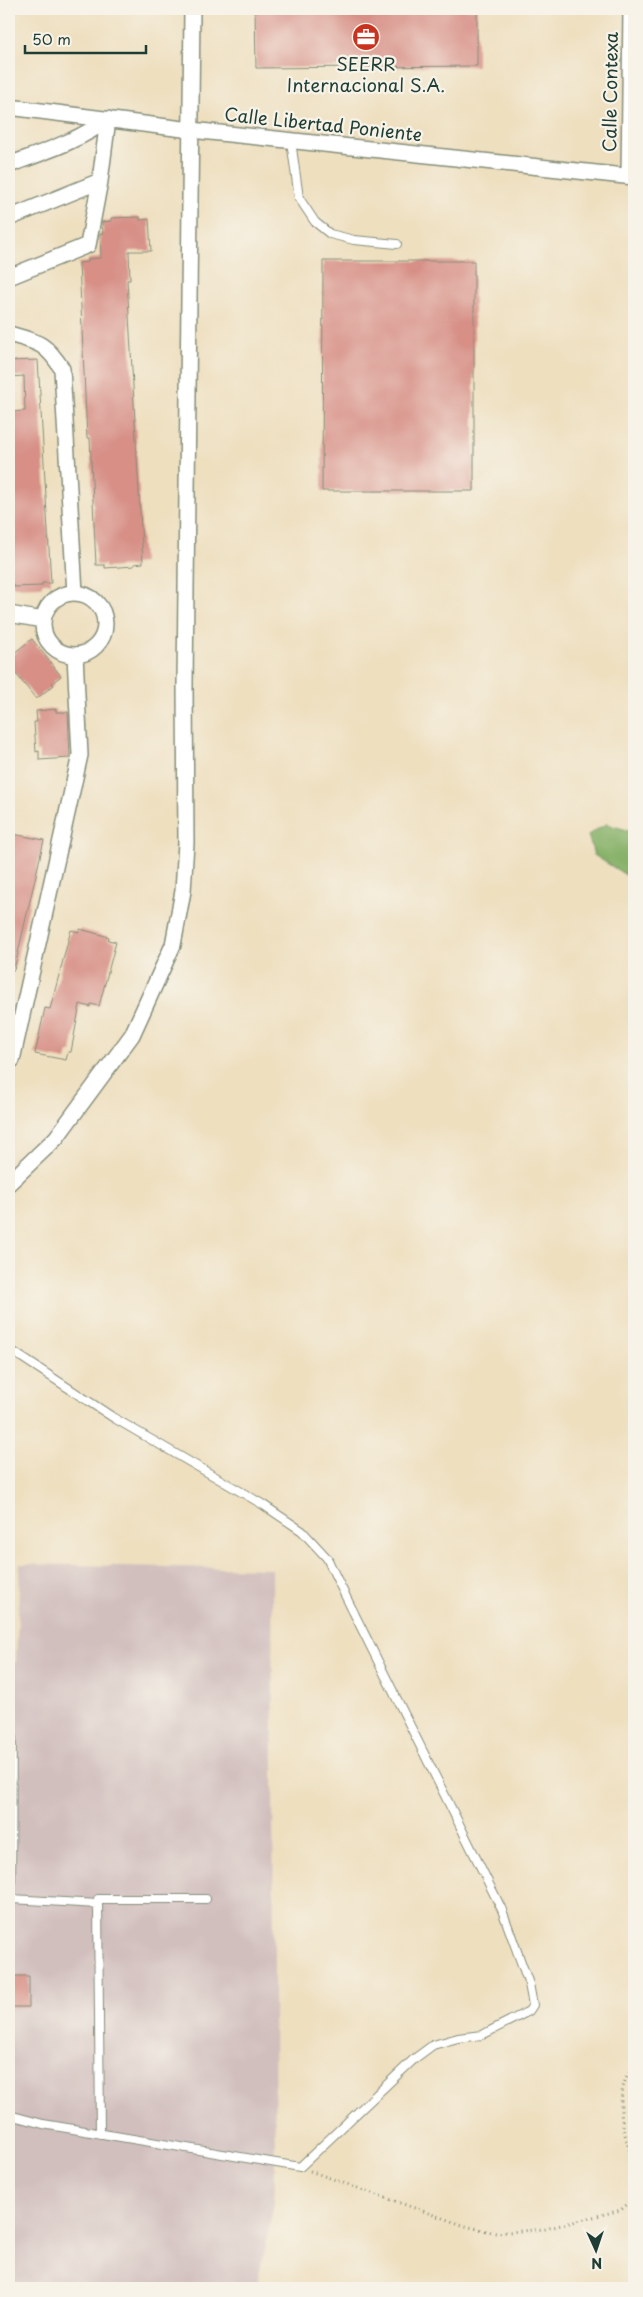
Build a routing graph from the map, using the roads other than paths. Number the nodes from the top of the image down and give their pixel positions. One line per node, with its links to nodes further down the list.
1 (192, 9): 5 (street)
2 (631, 9): 8 (street, Calle Contexa)
3 (9, 107): 4 (street, Calle Libertad Poniente)
4 (108, 119): 5 (street, Calle Libertad Poniente); 7 (street); 9 (street)
5 (191, 130): 6 (street, Calle Libertad Poniente); 19 (street)
6 (291, 140): 8 (street, Calle Libertad Poniente); 11 (lane)
7 (9, 165)
8 (631, 177)
9 (100, 181): 10 (street); 12 (street)
10 (9, 218)
11 (397, 244)
12 (9, 276)
13 (9, 334): 14 (street)
14 (75, 593): 16 (street); 17 (street)
15 (9, 614): 16 (street)
16 (43, 620): 17 (street)
17 (75, 655): 18 (street)
18 (12, 1060)
19 (9, 1183)
20 (9, 1349): 25 (lane)
21 (9, 1718): 23 (lane)
22 (206, 1899): 23 (lane)
23 (98, 1904): 25 (lane)
24 (9, 2115): 25 (lane)
25 (100, 2134)

